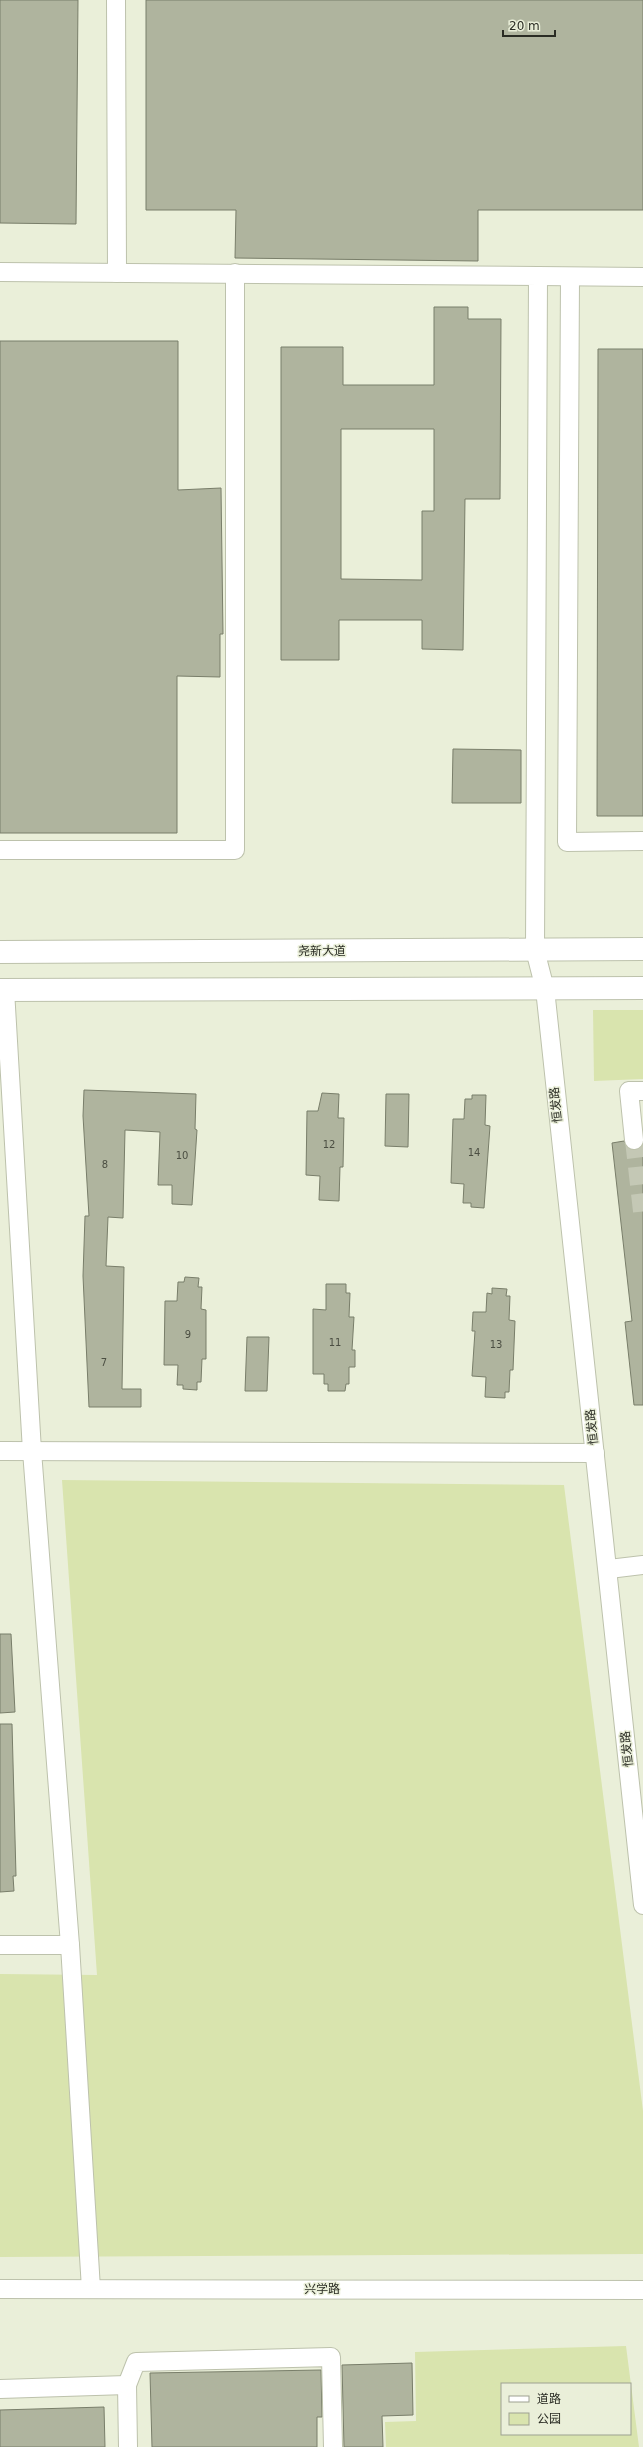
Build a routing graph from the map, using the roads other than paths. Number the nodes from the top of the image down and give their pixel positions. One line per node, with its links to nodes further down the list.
1 (116, 0): 3 (street)
2 (0, 272): 3 (street)
3 (117, 273): 4 (street)
4 (235, 273): 5 (street); 9 (street)
5 (538, 276): 6 (street); 11 (street, 恒发路)
6 (570, 277): 7 (street); 8 (street)
7 (643, 277)
8 (643, 841)
9 (0, 850)
10 (643, 949): 11 (main road, 尧新大道)
11 (535, 950): 12 (main road, 尧新大道); 14 (street, 恒发路)
12 (0, 952)
13 (643, 988): 14 (main road)
14 (545, 989): 15 (main road); 20 (street, 恒发路)
15 (2, 990): 19 (street)
16 (643, 1091): 17 (street)
17 (634, 1140)
18 (0, 1450): 19 (street)
19 (32, 1451): 20 (street); 25 (street)
20 (595, 1453): 22 (street, 恒发路)
21 (643, 1565): 22 (street)
22 (608, 1569): 23 (street, 恒发路)
23 (643, 1905)
24 (0, 1945): 25 (street)
25 (70, 1945): 27 (street)
26 (0, 2289): 27 (street, 兴学路)
27 (91, 2289): 28 (street, 兴学路)
28 (643, 2290)
29 (126, 2385): 30 (street); 31 (street); 32 (street)
30 (0, 2388)
31 (128, 2447)
32 (333, 2447)

